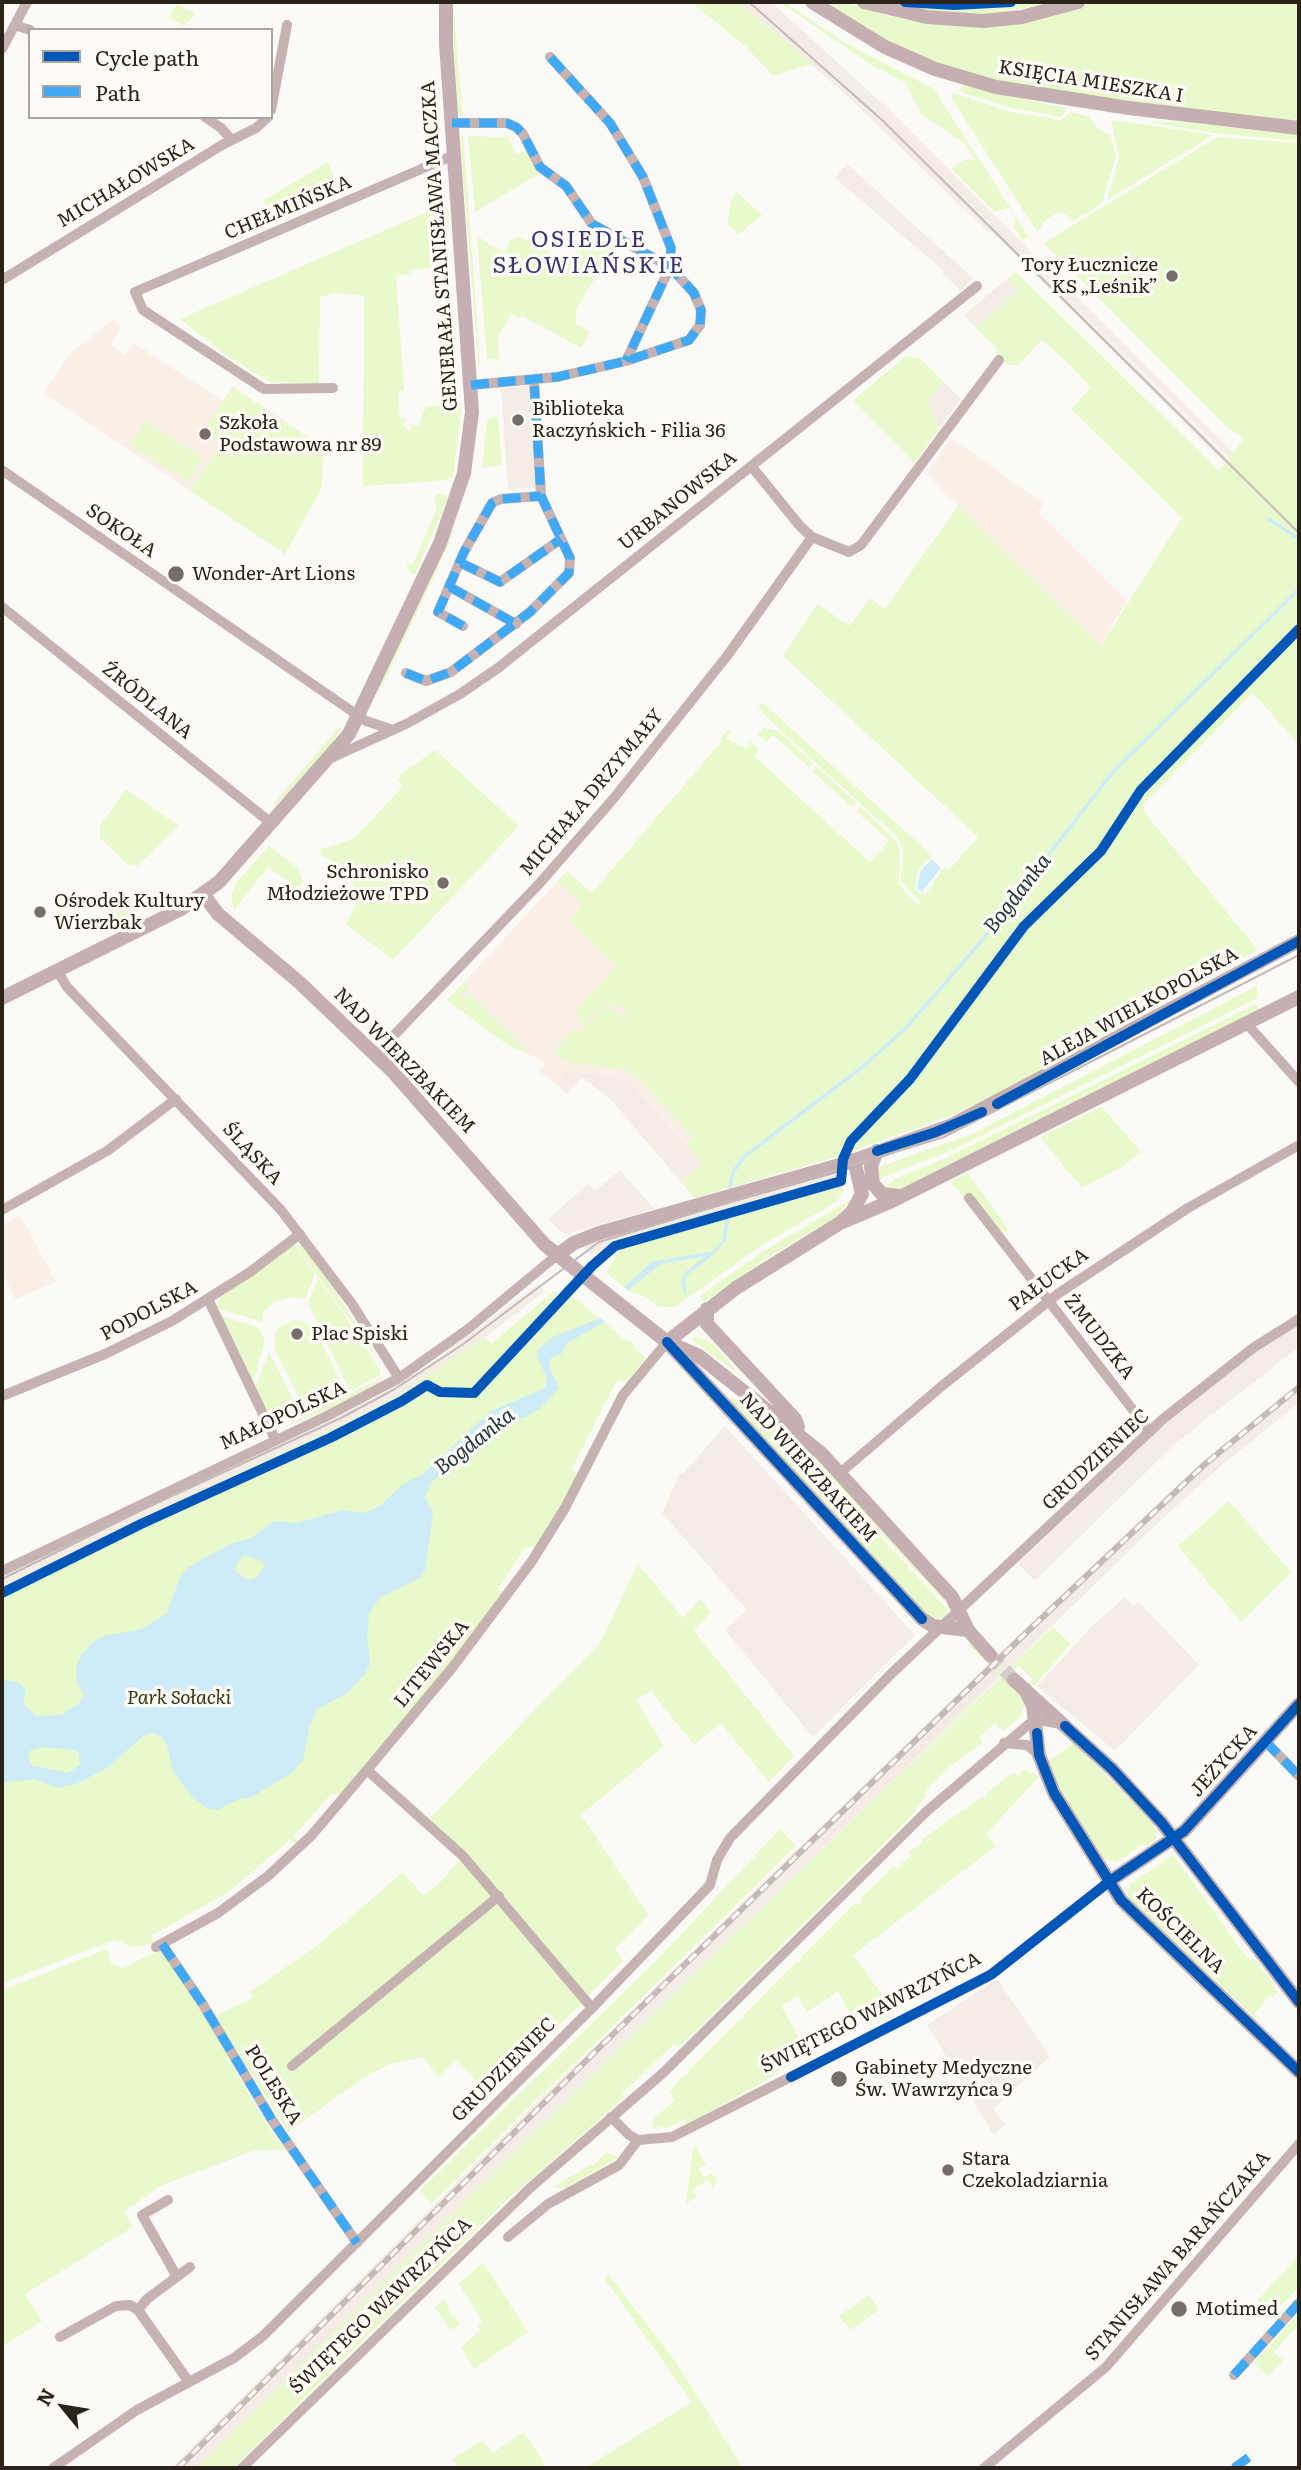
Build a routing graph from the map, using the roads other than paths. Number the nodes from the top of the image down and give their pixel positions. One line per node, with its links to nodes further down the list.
1 (27, 2): 7 (street)
2 (437, 2): 10 (street, GENERAŁA STANISŁAWA MACZKA)
3 (446, 2): 10 (street, GENERAŁA STANISŁAWA MACZKA)
4 (812, 2): 17 (street, KSIĘCIA MIESZKA I)
5 (864, 2): 6 (street)
6 (1078, 2)
7 (15, 25): 9 (street); 11 (street)
8 (287, 25): 13 (street)
9 (28, 29)
10 (446, 44): 16 (street, GENERAŁA STANISŁAWA MACZKA)
11 (2, 49)
12 (550, 57): 20 (street)
13 (273, 99)
14 (208, 119): 18 (street)
15 (266, 119): 18 (street, MICHAŁOWSKA)
16 (452, 123): 19 (street, GENERAŁA STANISŁAWA MACZKA); 20 (street)
17 (1299, 128)
18 (232, 140): 21 (street, MICHAŁOWSKA)
19 (454, 155): 26 (street, GENERAŁA STANISŁAWA MACZKA); 27 (street, CHEŁMIŃSKA)
20 (670, 267): 24 (street); 24 (street)
21 (2, 280)
22 (977, 286): 28 (street, URBANOWSKA)
23 (999, 360): 31 (street)
24 (626, 361): 25 (street)
25 (534, 380): 26 (street); 30 (street)
26 (471, 385): 41 (street, GENERAŁA STANISŁAWA MACZKA)
27 (332, 388)
28 (752, 467): 31 (street); 42 (street, URBANOWSKA)
29 (2, 470): 41 (street, SOKOŁA)
30 (541, 496): 32 (street); 33 (street)
31 (812, 537): 51 (street, MICHAŁA DRZYMAŁY)
32 (561, 539): 33 (street); 34 (street)
33 (461, 563): 35 (street)
34 (557, 586): 36 (street); 38 (street)
35 (450, 587): 38 (street); 39 (street)
36 (565, 596)
37 (2, 607): 44 (street, ŹRÓDLANA)
38 (516, 624): 40 (street)
39 (463, 626)
40 (406, 673)
41 (359, 716): 42 (street); 43 (street, URBANOWSKA)
42 (393, 730): 43 (street, URBANOWSKA)
43 (331, 758): 44 (street, URBANOWSKA)
44 (271, 823): 45 (street, URBANOWSKA)
45 (203, 894): 47 (street, URBANOWSKA); 51 (street, NAD WIERZBAKIEM)
46 (1299, 941): 55 (street, ALEJA WIELKOPOLSKA)
47 (58, 972): 49 (street, URBANOWSKA); 53 (street, ŚLĄSKA)
48 (1299, 997): 50 (street)
49 (2, 998)
50 (1246, 1023): 52 (street); 57 (street)
51 (376, 1054): 62 (street, NAD WIERZBAKIEM)
52 (1299, 1082)
53 (176, 1099): 59 (street); 61 (street, ŚLĄSKA)
54 (1297, 1149): 64 (street, PAŁUCKA)
55 (877, 1152): 56 (street, ALEJA WIELKOPOLSKA); 57 (street)
56 (854, 1160): 60 (street); 62 (street, ALEJA WIELKOPOLSKA)
57 (898, 1196): 60 (street)
58 (969, 1198): 64 (street, ŻMUDZKA)
59 (2, 1210)
60 (840, 1223): 65 (street)
61 (300, 1234): 63 (street, PODOLSKA); 68 (street, ŚLĄSKA)
62 (556, 1256): 67 (street, NAD WIERZBAKIEM); 68 (street, MAŁOPOLSKA)
63 (208, 1299): 69 (street, PODOLSKA); 72 (street)
64 (1048, 1301): 70 (street, ŻMUDZKA); 73 (street, PAŁUCKA)
65 (707, 1309): 67 (street); 71 (street, NAD WIERZBAKIEM)
66 (1299, 1319): 70 (street, GRUDZIENIEC)
67 (667, 1342): 71 (street, NAD WIERZBAKIEM); 76 (street, NAD WIERZBAKIEM); 87 (street, LITEWSKA)
68 (399, 1378): 72 (street, MAŁOPOLSKA)
69 (2, 1396)
70 (1150, 1432): 75 (street, GRUDZIENIEC)
71 (802, 1435): 73 (street, NAD WIERZBAKIEM)
72 (275, 1439): 74 (street, MAŁOPOLSKA)
73 (840, 1473): 75 (street, NAD WIERZBAKIEM)
74 (2, 1571)
75 (961, 1612): 77 (street, GRUDZIENIEC); 78 (street, NAD WIERZBAKIEM)
76 (922, 1619): 77 (street, NAD WIERZBAKIEM); 79 (street)
77 (941, 1626): 78 (street, NAD WIERZBAKIEM); 79 (street, GRUDZIENIEC)
78 (968, 1630): 80 (street, NAD WIERZBAKIEM)
79 (927, 1639): 94 (street, GRUDZIENIEC)
80 (990, 1655)
81 (1299, 1704): 84 (street, JEŻYCKA)
82 (1063, 1725): 83 (street); 83 (street, KOŚCIELNA); 89 (street, KOŚCIELNA)
83 (1036, 1726): 85 (street, ŚWIĘTEGO WAWRZYŃCA); 86 (street, KOŚCIELNA)
84 (1265, 1741): 88 (street); 89 (street, JEŻYCKA)
85 (1004, 1743): 86 (street); 97 (street, ŚWIĘTEGO WAWRZYŃCA)
86 (1039, 1755): 90 (street, KOŚCIELNA)
87 (368, 1770): 91 (street); 92 (street, LITEWSKA)
88 (1299, 1776)
89 (1173, 1838): 90 (street, ŚWIĘTEGO WAWRZYŃCA); 93 (street, KOŚCIELNA)
90 (1110, 1881): 96 (street, KOŚCIELNA); 98 (street, ŚWIĘTEGO WAWRZYŃCA)
91 (499, 1896): 94 (street); 95 (street)
92 (159, 1945): 102 (street, POLESKA)
93 (1299, 2002)
94 (592, 2008): 102 (street, GRUDZIENIEC)
95 (292, 2066)
96 (1299, 2071)
97 (611, 2117): 98 (street); 111 (street, ŚWIĘTEGO WAWRZYŃCA)
98 (638, 2140): 101 (street)
99 (1299, 2144): 112 (street, STANISŁAWA BARAŃCZAKA)
100 (168, 2200): 104 (street)
101 (508, 2237)
102 (357, 2243): 109 (street, GRUDZIENIEC)
103 (190, 2267): 104 (street)
104 (177, 2277): 106 (street)
105 (1299, 2303): 108 (street)
106 (138, 2310): 107 (street); 109 (street)
107 (60, 2337)
108 (1234, 2375)
109 (189, 2382): 110 (street, GRUDZIENIEC)
110 (53, 2468)
111 (243, 2468)
112 (984, 2468)

